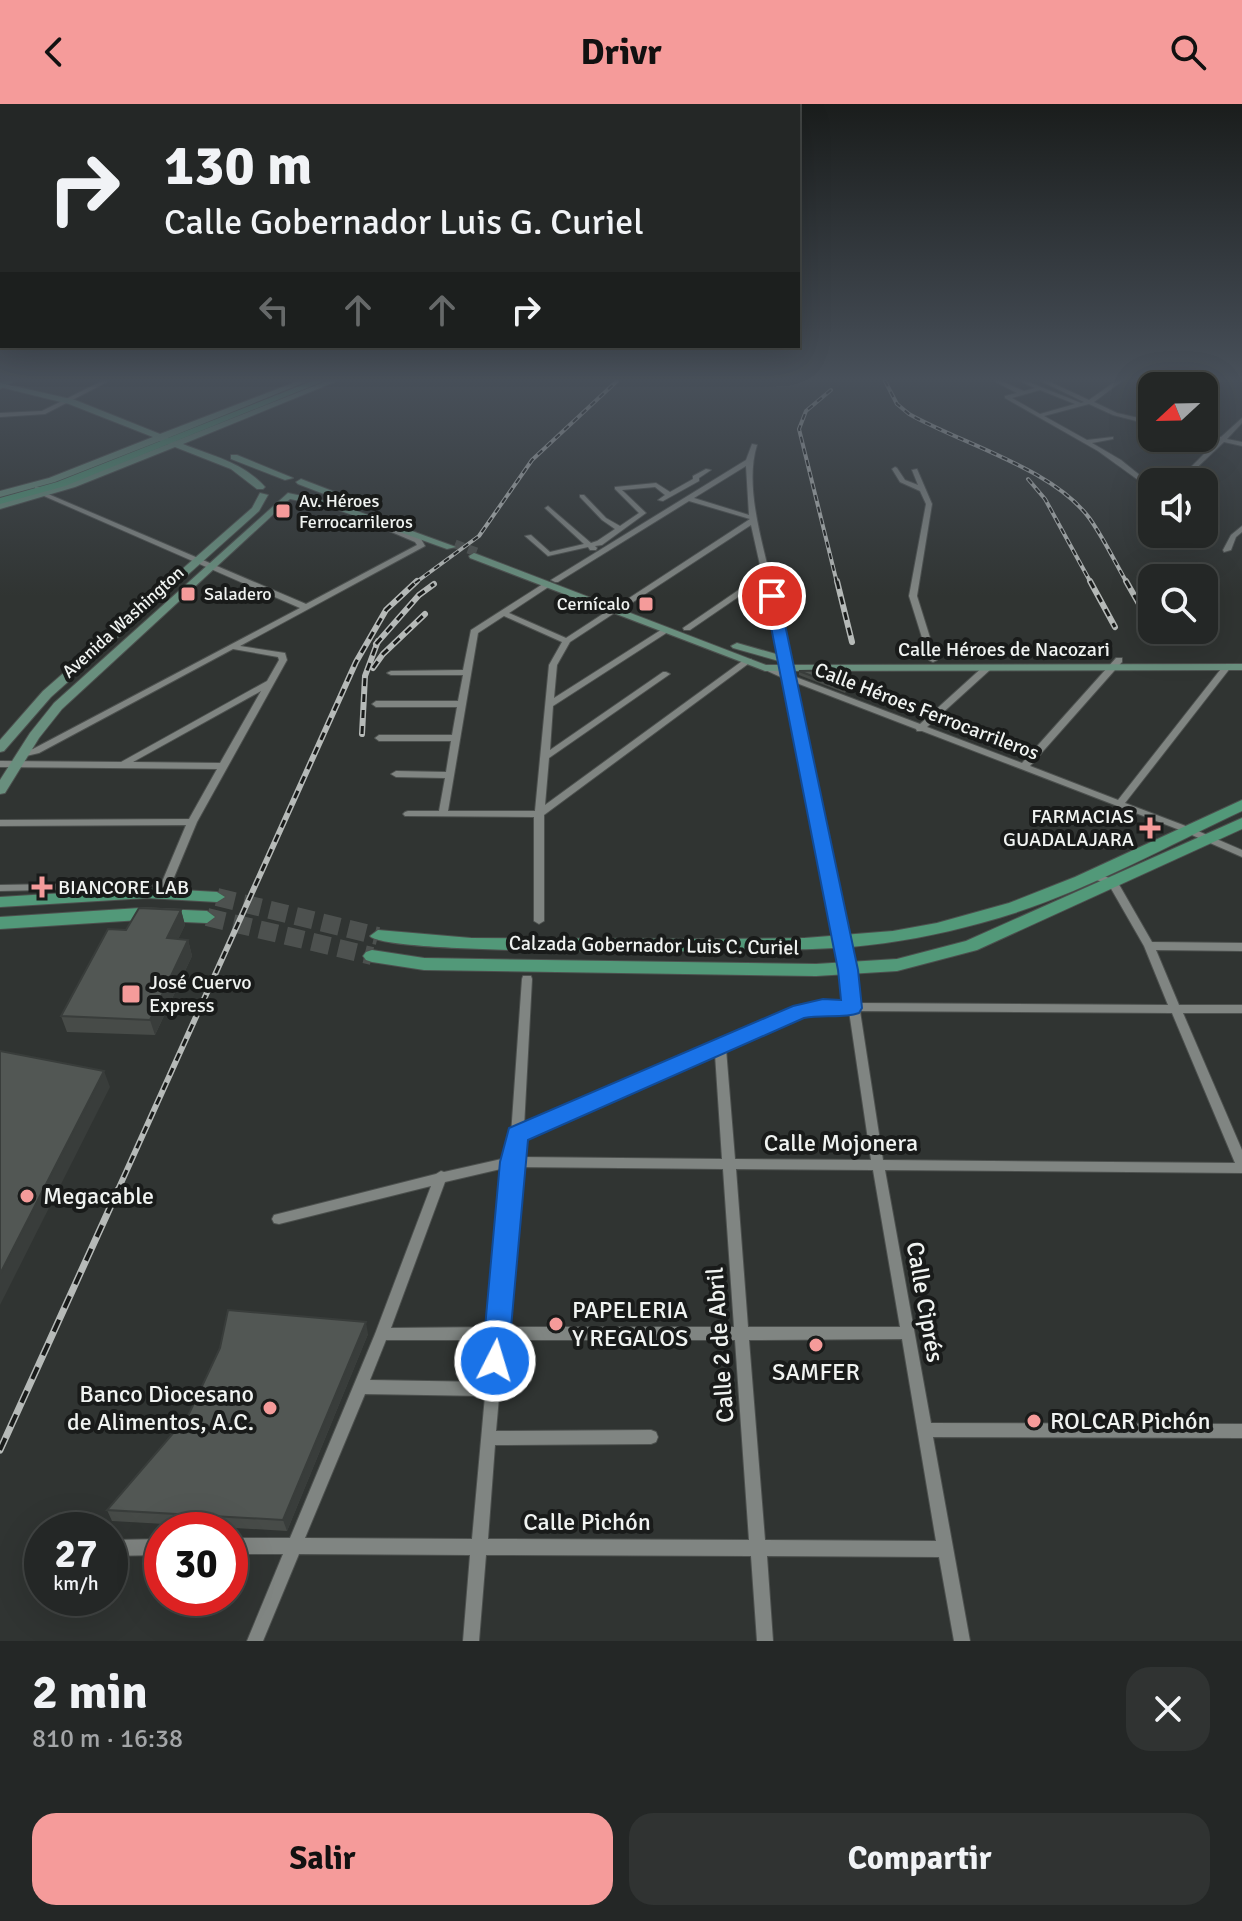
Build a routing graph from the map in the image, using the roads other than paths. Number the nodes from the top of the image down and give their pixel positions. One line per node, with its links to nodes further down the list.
1 (131, 453): 14 (main road)
2 (143, 453): 9 (main road)
3 (207, 453): 20 (main road)
4 (219, 453): 15 (main road)
5 (752, 453): 8 (street)
6 (1101, 453): 16 (street)
7 (1208, 453): 10 (street)
8 (749, 461): 27 (street); 32 (street, Calle Ciprés)
9 (115, 468): 14 (main road); 19 (main road)
10 (1193, 468)
11 (895, 469): 18 (street)
12 (708, 470): 23 (street)
13 (915, 470): 18 (street)
14 (75, 476): 19 (main road)
15 (288, 478): 17 (main road); 20 (main road)
16 (1138, 478)
17 (301, 482): 21 (main road); 24 (main road, Avenida Washington)
18 (924, 490): 52 (street)
19 (40, 491): 22 (main road); 29 (main road); 41 (street)
20 (261, 491): 24 (main road); 41 (main road, Avenida Washington)
21 (328, 492): 26 (main road); 31 (main road)
22 (0, 494)
23 (669, 495): 28 (street); 34 (street)
24 (288, 496): 26 (main road); 42 (main road, Avenida Washington)
25 (582, 496): 34 (street)
26 (303, 497): 31 (main road)
27 (688, 498): 32 (street); 39 (street)
28 (661, 500)
29 (0, 503)
30 (548, 508): 37 (street)
31 (350, 511): 45 (street)
32 (753, 519): 43 (street, Calle Ciprés); 46 (street)
33 (1242, 528): 36 (street)
34 (620, 529): 37 (street)
35 (529, 536): 37 (street)
36 (1238, 540): 38 (street)
37 (589, 546): 39 (street)
38 (1227, 550)
39 (602, 551): 44 (street)
40 (476, 555): 44 (main road, Calle Héroes Ferrocarrileros)
41 (197, 560): 42 (street); 69 (main road, Avenida Washington)
42 (210, 566): 45 (street); 71 (main road, Avenida Washington)
43 (767, 574): 48 (street); 58 (street, Calle Ciprés)
44 (552, 582): 46 (main road, Calle Héroes Ferrocarrileros); 47 (street)
45 (305, 607): 51 (street)
46 (619, 607): 48 (main road, Calle Héroes Ferrocarrileros); 49 (main road, Calle Héroes Ferrocarrileros); 50 (street)
47 (502, 613): 50 (street); 59 (street)
48 (687, 628): 58 (main road, Calle Héroes Ferrocarrileros)
49 (667, 630): 53 (main road, Calle Héroes Ferrocarrileros); 65 (street)
50 (567, 641): 65 (street)
51 (232, 647): 62 (street); 71 (street)
52 (933, 660): 54 (main road, Calle Héroes de Nacozari); 58 (main road, Calle Héroes de Nacozari)
53 (748, 661): 57 (main road, Calle Héroes Ferrocarrileros); 83 (street)
54 (1116, 663): 55 (main road, Calle Héroes de Nacozari); 56 (main road, Calle Héroes de Nacozari); 75 (street)
55 (1237, 666): 79 (street)
56 (988, 667): 58 (main road, Calle Héroes de Nacozari); 66 (street)
57 (765, 668): 58 (main road, Calle Héroes de Nacozari)
58 (787, 668): 66 (street, Calle Héroes Ferrocarrileros); 100 (street, Calle Ciprés)
59 (468, 672): 60 (street); 64 (street)
60 (391, 673)
61 (666, 674): 70 (street)
62 (270, 683): 73 (street); 74 (street)
63 (376, 704): 64 (street)
64 (462, 704): 68 (street)
65 (551, 704): 70 (street)
66 (920, 729): 75 (street, Calle Héroes Ferrocarrileros)
67 (379, 738): 68 (street)
68 (456, 738): 77 (street)
69 (0, 748)
70 (546, 756): 83 (street)
71 (18, 759): 72 (street); 73 (street); 78 (main road, Avenida Washington)
72 (0, 764)
73 (122, 765): 74 (street)
74 (224, 766): 84 (street)
75 (1023, 768): 79 (street, Calle Héroes Ferrocarrileros)
76 (396, 774): 77 (street)
77 (450, 775): 82 (street)
78 (0, 790)
79 (1119, 804): 87 (street, Calle Héroes Ferrocarrileros)
80 (1242, 805): 87 (main road, Calzada Gobernador Luis C. Curiel)
81 (408, 814): 82 (street)
82 (443, 814): 83 (street)
83 (539, 814): 97 (street)
84 (192, 822): 85 (street); 92 (street)
85 (0, 823)
86 (1242, 823): 88 (main road, Calzada Gobernador Luis C. Curiel)
87 (1188, 830): 88 (street, Calle Héroes Ferrocarrileros); 90 (main road, Calzada Gobernador Luis C. Curiel)
88 (1209, 839): 89 (street, Calle Héroes Ferrocarrileros); 91 (main road, Calzada Gobernador Luis C. Curiel)
89 (1242, 854)
90 (1091, 874): 91 (street); 100 (main road, Calzada Gobernador Luis C. Curiel)
91 (1113, 883): 101 (street); 104 (main road, Calzada Gobernador Luis C. Curiel)
92 (0, 891): 94 (main road)
93 (217, 897): 94 (main road)
94 (19, 900): 95 (main road)
95 (0, 902)
96 (207, 917): 98 (main road)
97 (539, 921)
98 (0, 923)
99 (378, 936): 100 (main road, Calzada Gobernador Luis C. Curiel)
100 (842, 944): 104 (street, Calle Ciprés)
101 (1149, 946): 102 (street); 107 (street)
102 (1242, 947)
103 (372, 956): 104 (main road, Calzada Gobernador Luis C. Curiel)
104 (848, 970): 106 (street, Calle Ciprés)
105 (527, 979): 110 (street)
106 (852, 1008): 107 (street); 109 (street); 113 (street, Calle Ciprés)
107 (1174, 1009): 108 (street); 114 (street)
108 (1242, 1009)
109 (720, 1045): 110 (street); 112 (street, Calle 2 de Abril)
110 (517, 1135): 111 (street)
111 (512, 1162): 112 (street, Calle Mojonera); 115 (street, Calle Mojonera); 117 (street)
112 (730, 1165): 113 (street, Calle Mojonera); 118 (street, Calle 2 de Abril)
113 (878, 1165): 114 (street, Calle Mojonera); 119 (street, Calle Ciprés)
114 (1242, 1167)
115 (441, 1176): 116 (street, Calle Mojonera); 120 (street)
116 (279, 1219)
117 (497, 1333): 118 (street); 120 (street); 122 (street)
118 (741, 1333): 119 (street); 130 (street, Calle 2 de Abril)
119 (907, 1333): 123 (street, Calle Ciprés)
120 (382, 1334): 121 (street)
121 (360, 1387): 122 (street); 128 (street)
122 (492, 1389): 126 (street)
123 (925, 1430): 124 (street); 131 (street, Calle Ciprés)
124 (1242, 1431)
125 (651, 1437): 126 (street)
126 (488, 1438): 129 (street)
127 (248, 1546): 128 (street, Calle Pichón)
128 (294, 1546): 129 (street, Calle Pichón); 132 (street)
129 (479, 1546): 130 (street, Calle Pichón); 133 (street)
130 (757, 1546): 131 (street, Calle Pichón); 134 (street, Calle 2 de Abril)
131 (945, 1549): 135 (street, Calle Ciprés)
132 (255, 1641)
133 (471, 1641)
134 (765, 1641)
135 (962, 1641)

